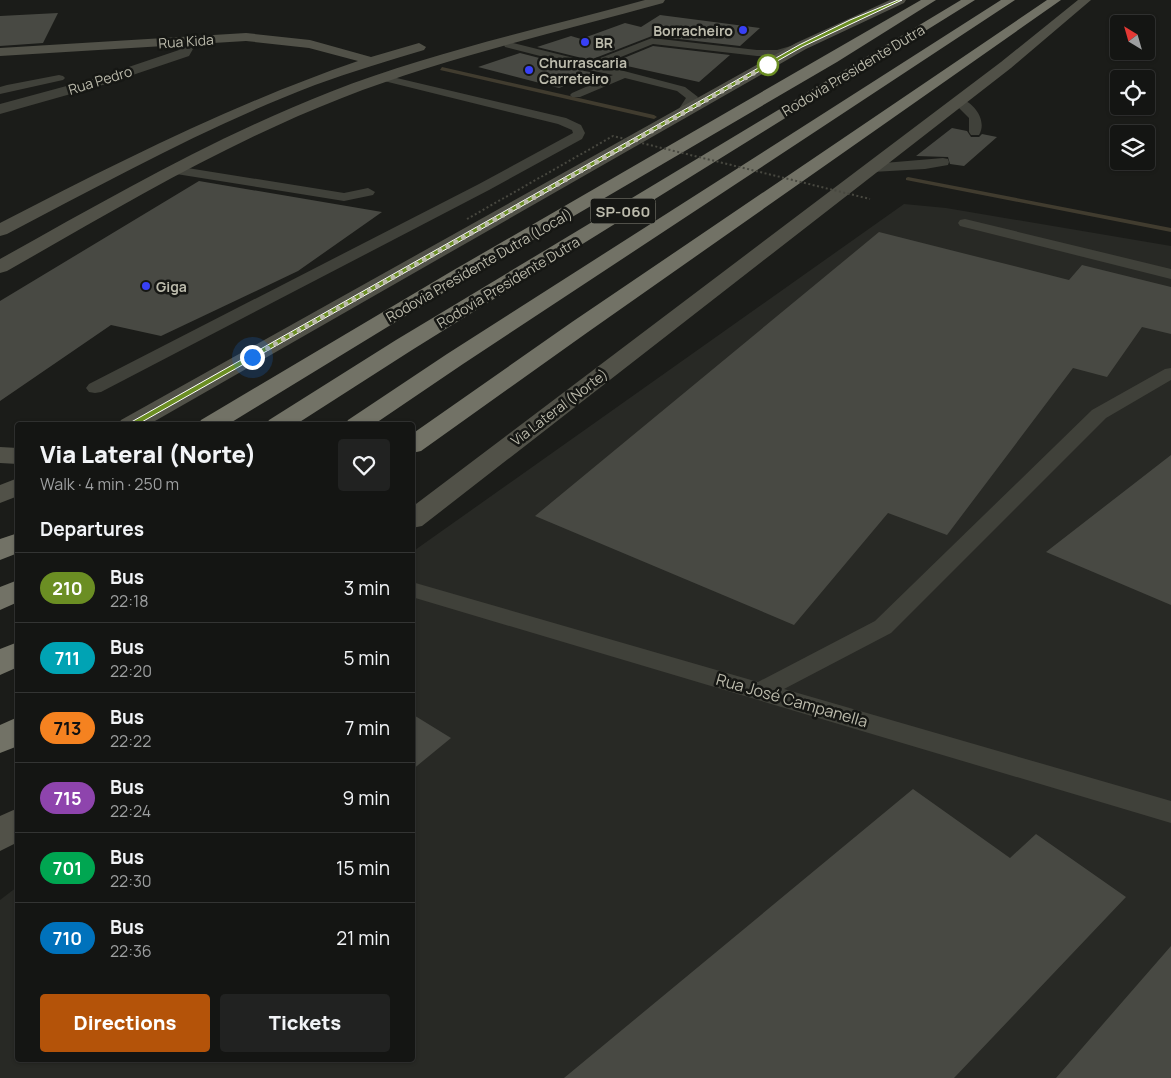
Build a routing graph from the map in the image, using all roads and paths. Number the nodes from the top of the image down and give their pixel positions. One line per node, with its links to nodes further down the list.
1 (900, 0): 11 (main road)
2 (930, 0): 39 (highway, Rodovia Presidente Dutra (Local) / SP-060)
3 (969, 0): 40 (highway, Rodovia Presidente Dutra / SP-060)
4 (1009, 0): 41 (highway, Rodovia Presidente Dutra / SP-060)
5 (1055, 0): 42 (highway)
6 (1086, 0): 22 (main road, Via Lateral (Norte))
7 (650, 1): 10 (main road); 12 (main road)
8 (178, 42): 13 (main road, Rua Kida); 14 (main road, Rua Kida); 23 (street, Rua Pedro)
9 (430, 44): 14 (main road)
10 (509, 45): 12 (main road); 15 (lane)
11 (801, 46): 15 (lane); 24 (main road)
12 (484, 47): 18 (main road)
13 (0, 52)
14 (370, 62): 20 (main road); 33 (main road)
15 (588, 67): 16 (lane)
16 (622, 75): 21 (lane); 24 (lane)
17 (59, 78): 19 (lane)
18 (384, 78): 20 (main road); 37 (lane)
19 (0, 91)
20 (335, 95): 28 (main road)
21 (576, 95)
22 (958, 101): 25 (lane); 27 (main road, Via Lateral (Norte))
23 (0, 109)
24 (681, 115): 38 (main road)
25 (975, 132)
26 (943, 162): 27 (lane)
27 (872, 168): 45 (main road, Via Lateral (Norte))
28 (175, 170): 29 (lane); 34 (main road)
29 (368, 192)
30 (870, 199): 31 (path, bridge)
31 (467, 219)
32 (965, 223): 35 (lane)
33 (0, 230)
34 (0, 267)
35 (1171, 274)
36 (1171, 373): 53 (lane)
37 (95, 388)
38 (135, 422)
39 (215, 422)
40 (283, 422)
41 (361, 422)
42 (415, 444)
43 (0, 455): 44 (main road)
44 (15, 456)
45 (415, 518)
46 (15, 543): 47 (highway)
47 (0, 552)
48 (415, 590): 53 (lane, Rua José Campanella)
49 (15, 591): 50 (highway)
50 (0, 600)
51 (15, 654): 52 (highway)
52 (0, 664)
53 (760, 691): 56 (lane, Rua José Campanella)
54 (15, 731): 55 (highway)
55 (0, 741)
56 (1171, 812)
57 (15, 824): 58 (main road)
58 (0, 836)

